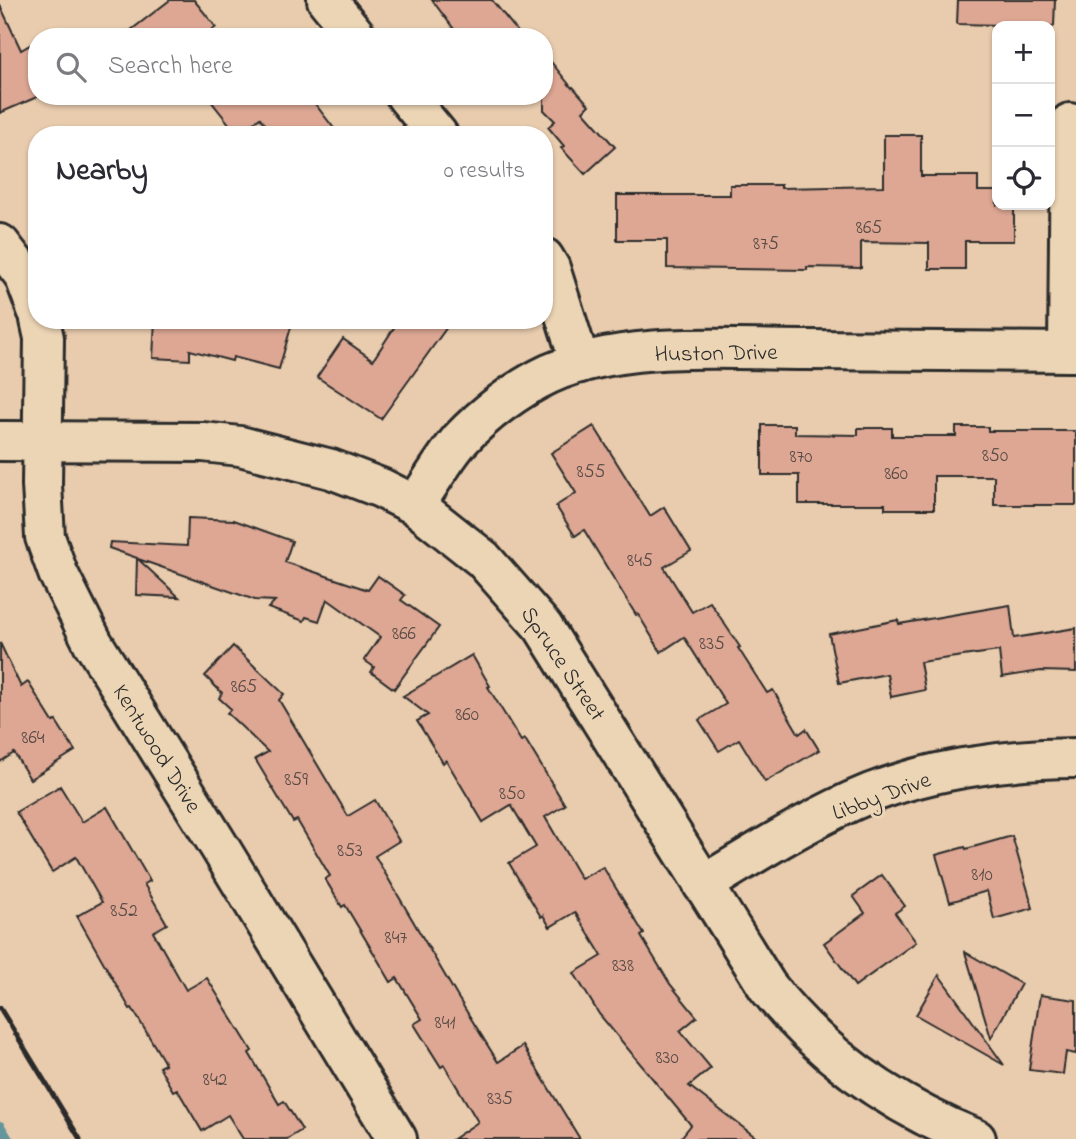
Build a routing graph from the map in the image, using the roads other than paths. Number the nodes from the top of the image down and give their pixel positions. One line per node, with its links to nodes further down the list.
1 (327, 0): 2 (street)
2 (350, 28)
3 (413, 105): 5 (street)
4 (1070, 122): 10 (street)
5 (431, 126)
6 (0, 244): 8 (street)
7 (553, 278): 11 (street)
8 (28, 286)
9 (42, 329): 13 (street, Kentwood Drive)
10 (1072, 352): 11 (street, Huston Drive)
11 (580, 363): 14 (street, Huston Drive)
12 (0, 441): 13 (street, Spruce Street)
13 (43, 441): 14 (street, Spruce Street); 17 (street, Kentwood Drive)
14 (415, 505): 16 (street, Spruce Street)
15 (1076, 758): 16 (street, Libby Drive)
16 (703, 885): 18 (street, Spruce Street)
17 (397, 1139)
18 (976, 1139)

